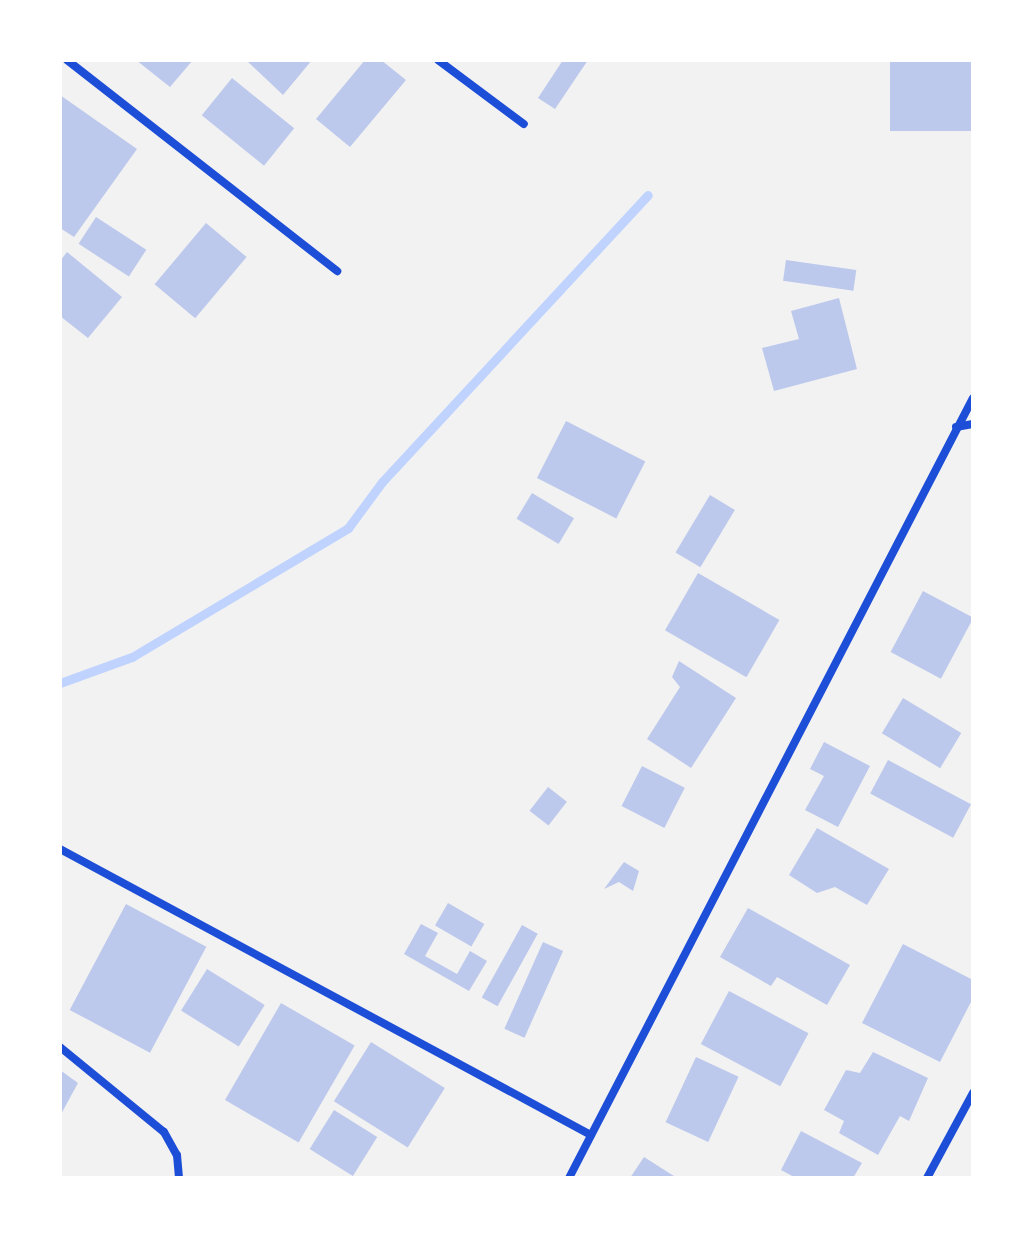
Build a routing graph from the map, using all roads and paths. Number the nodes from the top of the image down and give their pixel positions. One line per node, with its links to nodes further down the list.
1 (67, 60): 4 (street)
2 (438, 60): 3 (street)
3 (524, 124)
4 (337, 271)
5 (973, 398): 7 (street)
6 (973, 424): 7 (street)
7 (956, 427): 11 (street)
8 (60, 849): 11 (street)
9 (60, 1047): 12 (street)
10 (973, 1093): 14 (street)
11 (591, 1135): 13 (street)
12 (179, 1178)
13 (569, 1178)
14 (927, 1178)

